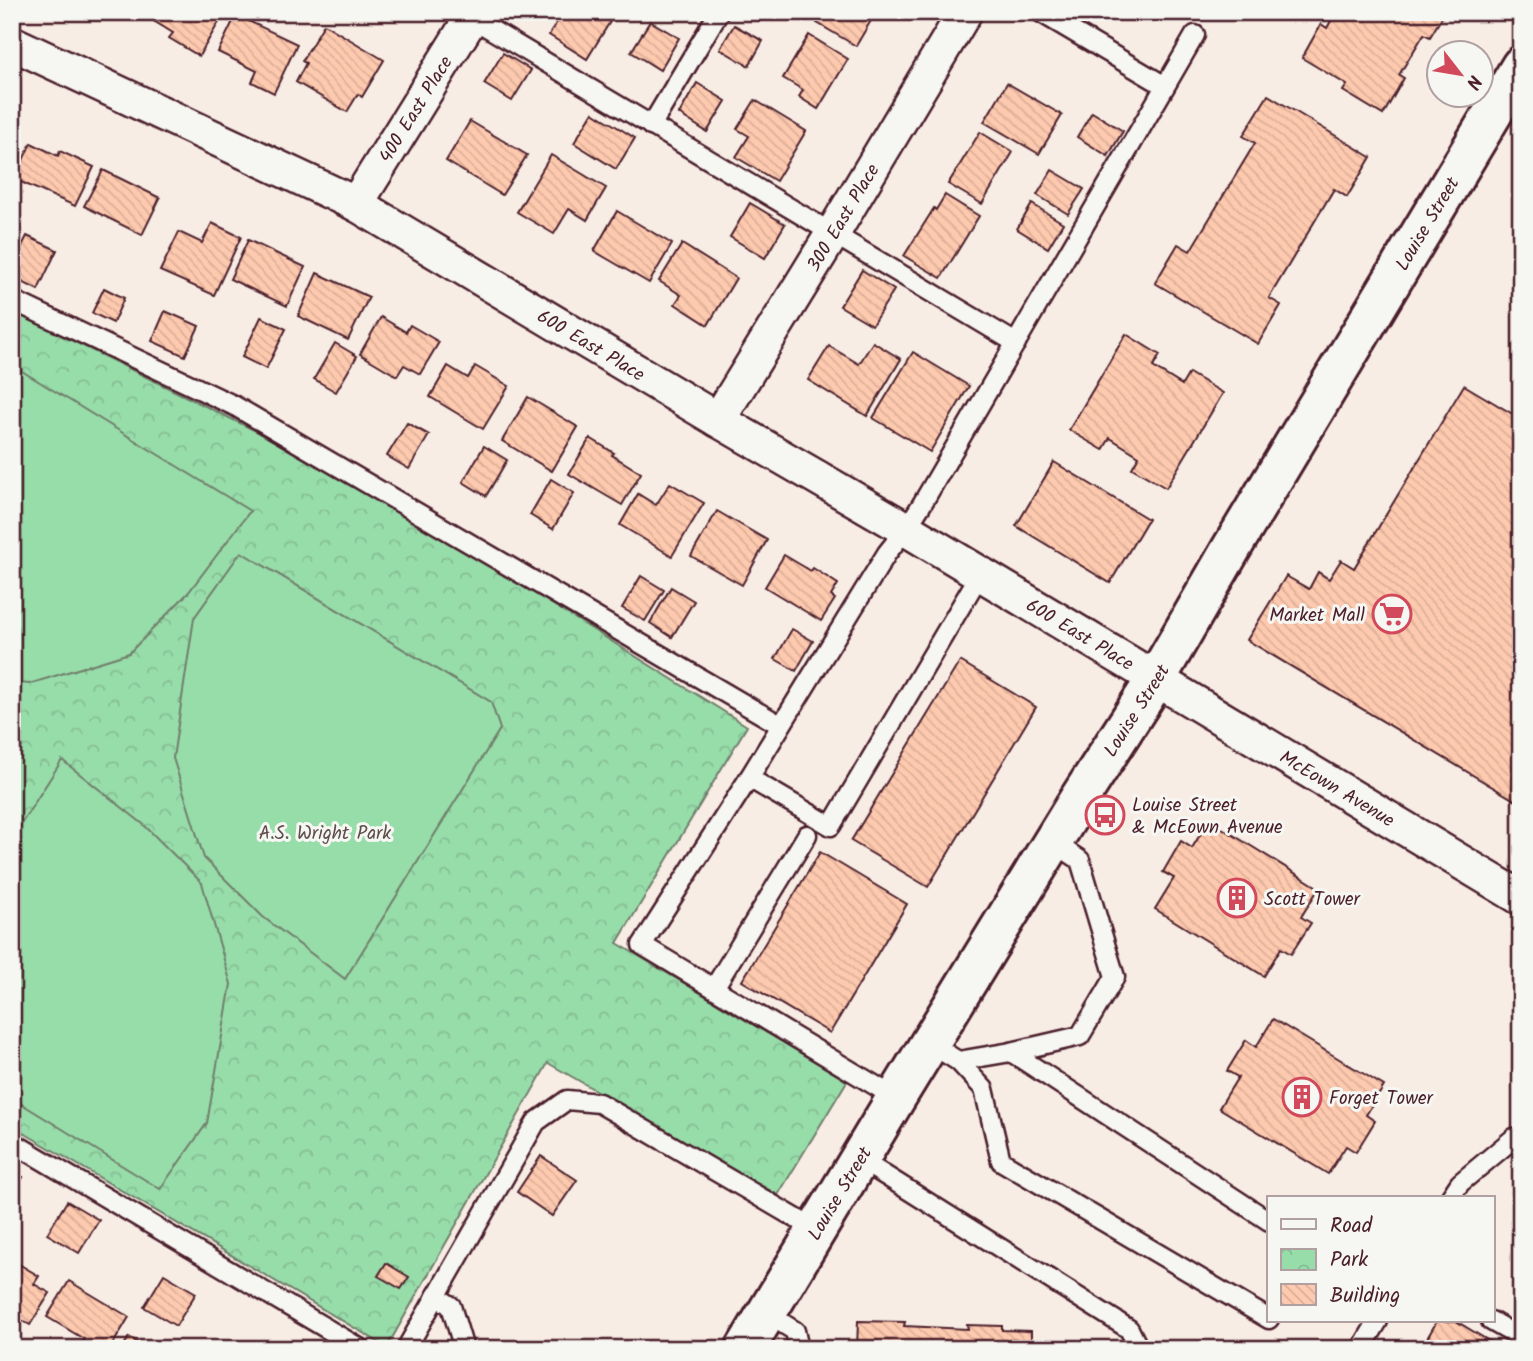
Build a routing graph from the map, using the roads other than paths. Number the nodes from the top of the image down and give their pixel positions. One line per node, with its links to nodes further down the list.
1 (719, 12): 9 (lane)
2 (965, 12): 11 (street, 300 East Place)
3 (1040, 12): 8 (lane)
4 (469, 14): 9 (lane); 10 (street, 400 East Place)
5 (1195, 35): 8 (lane)
6 (12, 43): 10 (street, 600 East Place)
7 (1521, 66): 17 (street, Louise Street)
8 (1166, 86): 13 (lane)
9 (651, 126): 11 (lane)
10 (356, 204): 14 (street, 600 East Place)
11 (833, 233): 13 (lane); 14 (street, 300 East Place)
12 (12, 300): 18 (lane)
13 (1016, 343): 15 (lane)
14 (718, 419): 15 (street, 600 East Place)
15 (906, 529): 16 (street, 600 East Place); 18 (lane)
16 (980, 574): 17 (street, 600 East Place); 19 (lane)
17 (1156, 679): 21 (street, Louise Street); 22 (street, McEown Avenue)
18 (780, 725): 19 (lane)
19 (749, 778): 23 (lane)
20 (807, 835): 23 (lane)
21 (1053, 842): 24 (street, Louise Street); 25 (lane)
22 (1521, 898)
23 (714, 988): 26 (lane)
24 (944, 1052): 25 (lane); 26 (street, Louise Street); 35 (lane)
25 (1011, 1052): 31 (lane)
26 (896, 1098): 29 (street, Louise Street)
27 (12, 1142): 39 (lane)
28 (1521, 1142): 30 (lane)
29 (859, 1159): 32 (street, Louise Street); 44 (lane)
30 (1451, 1196)
31 (1267, 1220)
32 (816, 1230): 33 (lane); 34 (street, Louise Street)
33 (436, 1296): 40 (lane); 41 (lane)
34 (766, 1313): 42 (street, Louise Street); 43 (lane)
35 (1267, 1318)
36 (1377, 1322): 45 (lane)
37 (1493, 1322): 38 (lane)
38 (1521, 1338)
39 (361, 1349)
40 (406, 1349)
41 (464, 1349)
42 (745, 1349)
43 (799, 1349)
44 (1139, 1349)
45 (1361, 1349)

